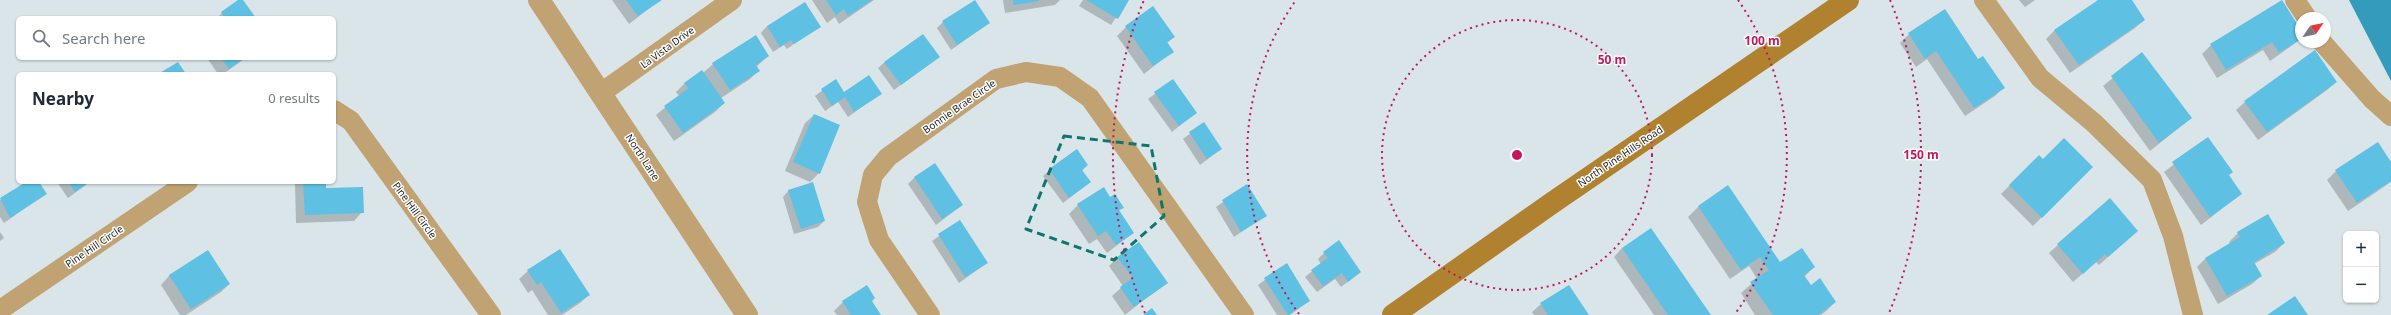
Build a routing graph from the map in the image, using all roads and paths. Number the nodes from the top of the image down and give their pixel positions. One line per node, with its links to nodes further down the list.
1 (539, 0): 8 (street, North Lane)
2 (1848, 0): 17 (main road, North Pine Hills Road)
3 (1984, 0): 18 (street)
4 (2295, 0): 6 (street)
5 (725, 2): 8 (street, La Vista Drive)
6 (2303, 12)
7 (2327, 48): 10 (street)
8 (601, 93): 14 (street, North Lane)
9 (336, 111): 13 (street, Pine Hill Circle)
10 (2391, 116)
11 (185, 184): 12 (street, Pine Hill Circle)
12 (0, 310)
13 (491, 315)
14 (747, 315)
15 (930, 315): 16 (street, Bonnie Brae Circle)
16 (1244, 315)
17 (1393, 315)
18 (2193, 315)

